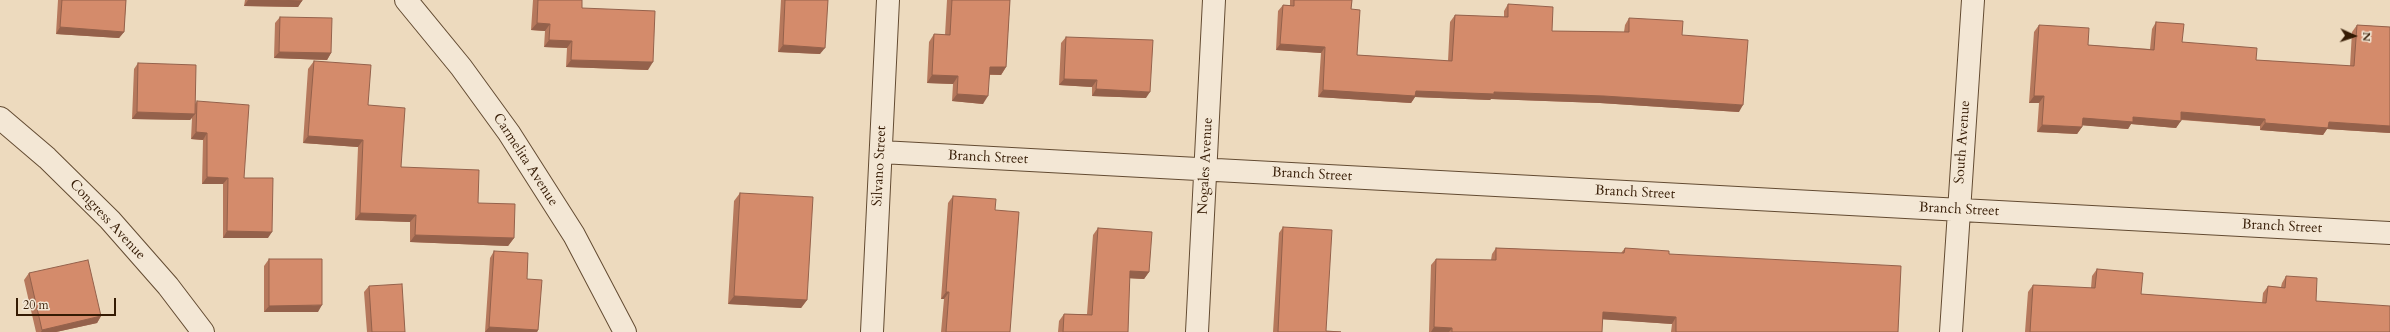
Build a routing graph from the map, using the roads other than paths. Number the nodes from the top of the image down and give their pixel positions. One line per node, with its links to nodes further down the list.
1 (406, 0): 11 (street, Carmelita Avenue)
2 (888, 0): 6 (street, Silvano Street)
3 (1214, 0): 7 (street, Nogales Avenue)
4 (1973, 0): 8 (street, South Avenue)
5 (0, 118): 10 (street, Congress Avenue)
6 (881, 152): 7 (street, Branch Street); 12 (street, Silvano Street)
7 (1206, 170): 8 (street, Branch Street); 13 (street, Nogales Avenue)
8 (1959, 210): 9 (street, Branch Street); 14 (street, South Avenue)
9 (2390, 233)
10 (203, 332)
11 (625, 332)
12 (872, 332)
13 (1197, 332)
14 (1951, 332)

